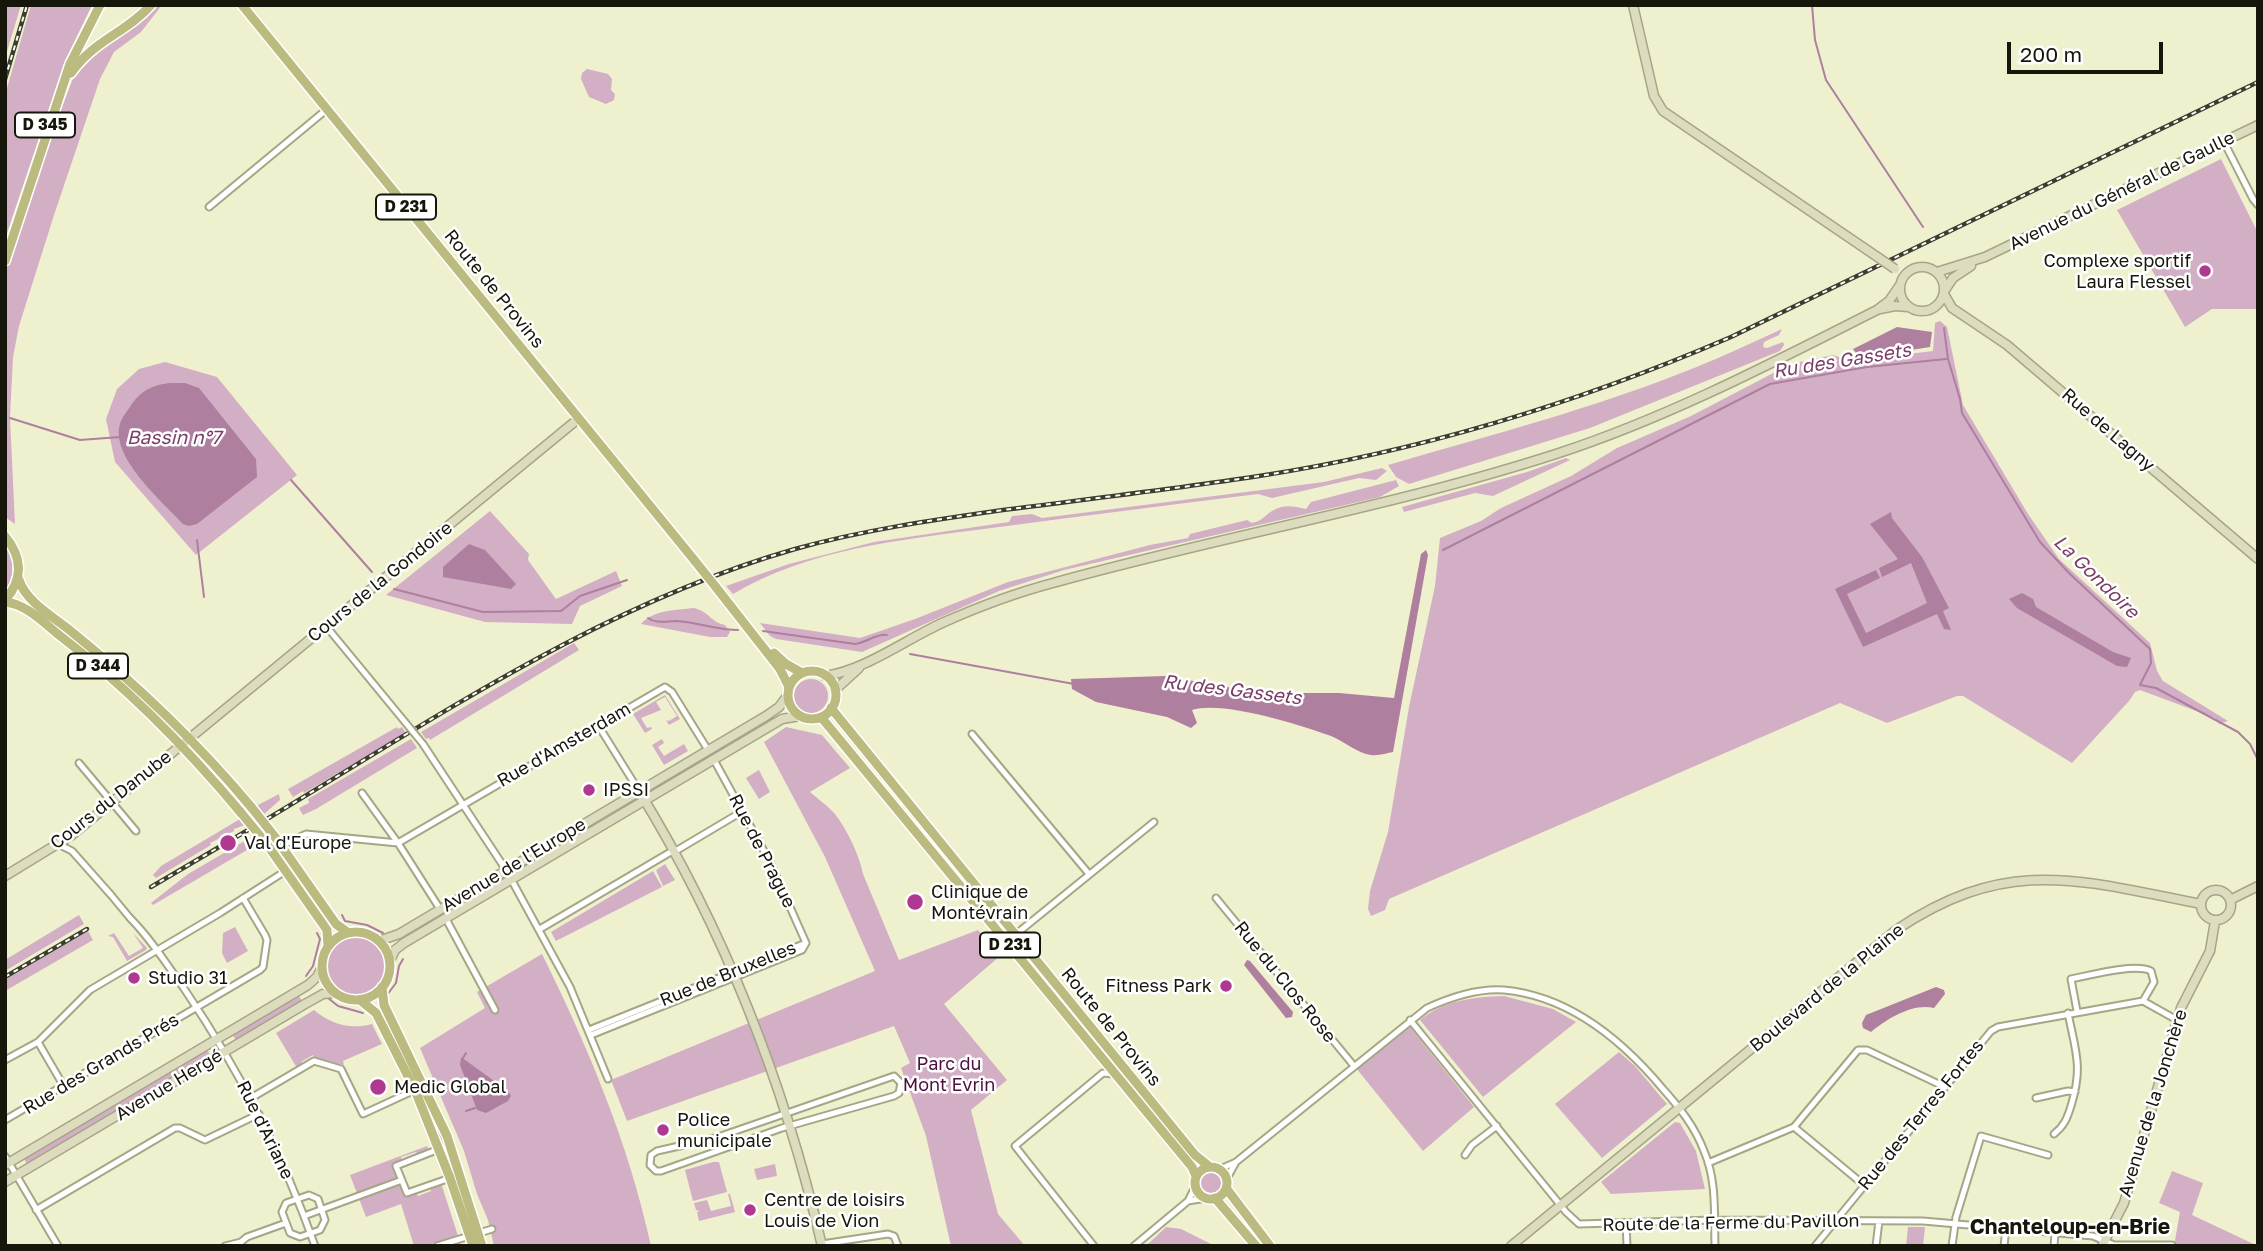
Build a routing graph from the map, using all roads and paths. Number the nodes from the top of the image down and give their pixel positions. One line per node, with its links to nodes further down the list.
1 (98, 5): 5 (main road, D 345); 11 (main road, D 345)
2 (151, 5): 5 (main road)
3 (242, 5): 6 (main road, Route de Provins / D 231)
4 (1633, 5): 14 (main road, bridge)
5 (62, 90): 13 (main road, D 345)
6 (326, 110): 10 (street); 23 (main road, Route de Provins / D 231)
7 (2258, 125): 8 (main road, Avenue du Général de Gaulle)
8 (2224, 142): 9 (street); 12 (main road, Avenue du Général de Gaulle)
9 (2258, 205)
10 (209, 207)
11 (5, 250)
12 (1985, 257): 16 (main road, Avenue du Général de Gaulle); 18 (main road, Avenue du Général de Gaulle)
13 (5, 261)
14 (1895, 269): 15 (main road); 17 (main road)
15 (1909, 271): 16 (main road); 17 (main road)
16 (1937, 272): 18 (main road)
17 (1900, 284): 19 (main road); 22 (main road)
18 (1945, 292): 20 (main road); 21 (main road, Rue de Lagny)
19 (1910, 307): 20 (main road); 22 (main road)
20 (1935, 307): 21 (main road, Rue de Lagny)
21 (1952, 309): 25 (main road, Rue de Lagny)
22 (1877, 310): 30 (main road)
23 (578, 419): 28 (main road, Cours de la Gondoire); 29 (main road, Route de Provins / D 231, bridge)
24 (5, 536): 26 (main road)
25 (2258, 559)
26 (19, 580): 27 (main road); 40 (main road, D 344)
27 (5, 601): 40 (main road, D 344)
28 (326, 626): 40 (main road, Cours de la Gondoire); 47 (street, bridge)
29 (759, 640): 31 (main road, D 231); 33 (main road, D 231)
30 (864, 664): 32 (main road); 34 (main road)
31 (802, 673): 32 (main road, D 231); 33 (main road)
32 (825, 676): 34 (main road)
33 (789, 691): 36 (main road, D 231); 41 (main road, Avenue de l'Europe)
34 (835, 691): 35 (main road)
35 (831, 708): 37 (main road); 72 (main road, Route de Provins / D 231)
36 (800, 716): 37 (main road); 42 (main road, Avenue de l'Europe)
37 (821, 717): 72 (main road, Route de Provins / D 231)
38 (598, 725): 41 (street, Rue d'Amsterdam); 45 (street); 47 (street, Rue d'Amsterdam)
39 (972, 734): 59 (street)
40 (185, 741): 46 (main road, Cours du Danube); 52 (main road, D 344, bridge); 52 (main road, D 344, bridge)
41 (706, 747): 45 (main road, Avenue de l'Europe)
42 (714, 760): 45 (main road, Avenue de l'Europe); 48 (street, Rue de Prague)
43 (79, 763): 46 (street)
44 (362, 793): 53 (street)
45 (642, 796): 57 (main road); 60 (main road, Avenue de l'Europe); 60 (main road, Avenue de l'Europe)
46 (112, 801): 50 (street); 51 (main road, Cours du Danube)
47 (464, 804): 53 (street, Rue d'Amsterdam); 60 (street)
48 (743, 811): 57 (street); 74 (street, Rue de Prague)
49 (1154, 822): 59 (street)
50 (136, 831)
51 (70, 836): 54 (main road, Cours du Danube); 56 (street)
52 (270, 840): 55 (main road, D 344); 58 (main road, D 344)
53 (398, 843): 55 (street); 67 (street)
54 (58, 844): 56 (street); 61 (main road, Cours du Danube)
55 (281, 846): 71 (main road, D 344)
56 (72, 851): 76 (street, Rue d'Ariane, bridge)
57 (674, 851): 70 (street); 79 (main road)
58 (287, 870): 63 (street); 75 (main road, D 344)
59 (1089, 874): 72 (street)
60 (509, 875): 67 (main road, Avenue de l'Europe); 68 (main road, Avenue de l'Europe); 70 (street)
61 (5, 876)
62 (2258, 886): 65 (main road)
63 (243, 898): 76 (street); 84 (street, Rue des Grands Prés)
64 (1216, 898): 96 (street, Rue du Clos Rose)
65 (2230, 900): 66 (main road); 69 (main road)
66 (2201, 904): 69 (main road); 106 (main road, Boulevard de la Plaine)
67 (440, 909): 73 (main road, Avenue de l'Europe)
68 (446, 919): 77 (main road, Avenue de l'Europe); 85 (street)
69 (2215, 921): 89 (main road, Avenue de la Jonchère)
70 (540, 929): 90 (street)
71 (347, 932): 73 (main road); 75 (main road)
72 (1010, 937): 94 (main road, Route de Provins / D 231); 120 (main road, Route de Provins / D 231)
73 (379, 941): 77 (main road)
74 (806, 943): 79 (street, Rue de Bruxelles)
75 (328, 946): 78 (main road)
76 (156, 950): 84 (street, Rue d'Ariane); 92 (street)
77 (390, 961): 80 (main road)
78 (321, 969): 81 (main road); 91 (main road, Avenue Hergé)
79 (734, 974): 90 (street, Rue de Bruxelles); 107 (main road)
80 (382, 988): 82 (main road); 146 (main road)
81 (334, 993): 82 (main road); 93 (main road, Avenue Hergé)
82 (360, 1000): 102 (main road)
83 (2143, 1001): 86 (street, Rue des Terres Fortes); 86 (street); 89 (street)
84 (196, 1007): 91 (street, Rue d'Ariane); 100 (street, Rue des Grands Prés)
85 (495, 1010)
86 (2077, 1011): 87 (street, Rue des Terres Fortes)
87 (2068, 1013): 101 (street, Rue des Terres Fortes); 103 (street)
88 (1410, 1020): 96 (street); 106 (street); 111 (street, Route de la Ferme du Pavillon)
89 (2177, 1020): 147 (main road, Avenue de la Jonchère)
90 (590, 1033): 99 (street)
91 (216, 1039): 93 (street, Rue d'Ariane); 117 (main road, Avenue Hergé)
92 (38, 1042): 95 (street); 100 (street)
93 (225, 1052): 104 (street, Rue d'Ariane); 121 (main road, Avenue Hergé)
94 (1102, 1057): 97 (street); 98 (main road, Route de Provins / D 231)
95 (5, 1060)
96 (1353, 1066): 118 (street)
97 (1103, 1073): 98 (street); 157 (street)
98 (1116, 1074): 122 (main road, Route de Provins / D 231)
99 (608, 1079)
100 (63, 1085): 109 (street, Rue des Grands Prés)
101 (1945, 1087): 112 (street); 127 (street, Rue des Terres Fortes)
102 (415, 1090): 104 (street); 114 (main road)
103 (2075, 1092): 105 (street); 113 (street)
104 (251, 1098): 108 (street, Rue d'Ariane)
105 (2036, 1098)
106 (1679, 1108): 119 (street); 132 (main road, Boulevard de la Plaine)
107 (786, 1113): 110 (main road); 110 (street); 110 (street)
108 (259, 1114): 130 (street, Rue d'Ariane); 134 (street)
109 (5, 1120)
110 (790, 1126): 149 (main road)
111 (1497, 1126): 116 (street); 132 (street, Route de la Ferme du Pavillon)
112 (1794, 1127): 119 (street); 127 (street)
113 (2054, 1134)
114 (439, 1149): 123 (main road); 124 (street)
115 (2048, 1155): 141 (street)
116 (1465, 1156)
117 (7, 1161): 121 (street)
118 (1236, 1162): 120 (street); 126 (street)
119 (1709, 1163): 136 (street)
120 (1215, 1168): 122 (main road); 126 (main road)
121 (17, 1175): 125 (main road, Avenue Hergé); 134 (street)
122 (1196, 1176): 128 (main road)
123 (450, 1178): 124 (street); 146 (main road)
124 (401, 1180): 133 (street)
125 (5, 1182)
126 (1226, 1184): 129 (main road); 160 (main road)
127 (1864, 1185): 138 (street, Rue des Terres Fortes)
128 (1195, 1186): 129 (main road); 131 (street)
129 (1210, 1198): 131 (street); 159 (main road)
130 (297, 1199): 133 (street); 135 (street, Rue d'Ariane); 139 (street)
131 (1188, 1201): 158 (street)
132 (1561, 1205): 140 (street, Route de la Ferme du Pavillon); 161 (main road, Boulevard de la Plaine)
133 (322, 1209): 135 (street); 145 (street)
134 (36, 1210): 151 (street)
135 (304, 1216): 145 (street, Rue d'Ariane)
136 (1714, 1220): 138 (street, Route de la Ferme du Pavillon); 140 (street, Route de la Ferme du Pavillon); 163 (street)
137 (1878, 1221): 138 (street, Route de la Ferme du Pavillon); 141 (street, Route de la Ferme du Pavillon); 165 (street)
138 (1836, 1222): 164 (street, Rue des Terres Fortes)
139 (286, 1223): 145 (street); 148 (street)
140 (1626, 1223): 162 (street)
141 (1955, 1223): 142 (street, Route de la Ferme du Pavillon); 166 (street)
142 (2006, 1228): 144 (street, Route de la Ferme du Pavillon); 167 (street)
143 (492, 1229): 146 (street)
144 (2055, 1233): 147 (street, Route de la Ferme du Pavillon); 168 (street)
145 (310, 1234): 153 (street, Rue d'Ariane)
146 (474, 1238): 154 (street); 155 (main road)
147 (2103, 1243): 150 (street, Route de la Ferme du Pavillon)
148 (244, 1244): 152 (street)
149 (822, 1245): 156 (street)
150 (2172, 1245)
151 (58, 1246)
152 (225, 1246)
153 (314, 1246)
154 (437, 1246)
155 (482, 1246)
156 (898, 1246)
157 (1094, 1246)
158 (1135, 1246)
159 (1256, 1246)
160 (1270, 1246)
161 (1511, 1246)
162 (1628, 1246)
163 (1715, 1246)
164 (1815, 1246)
165 (1876, 1246)
166 (1952, 1246)
167 (2004, 1246)
168 (2054, 1246)

